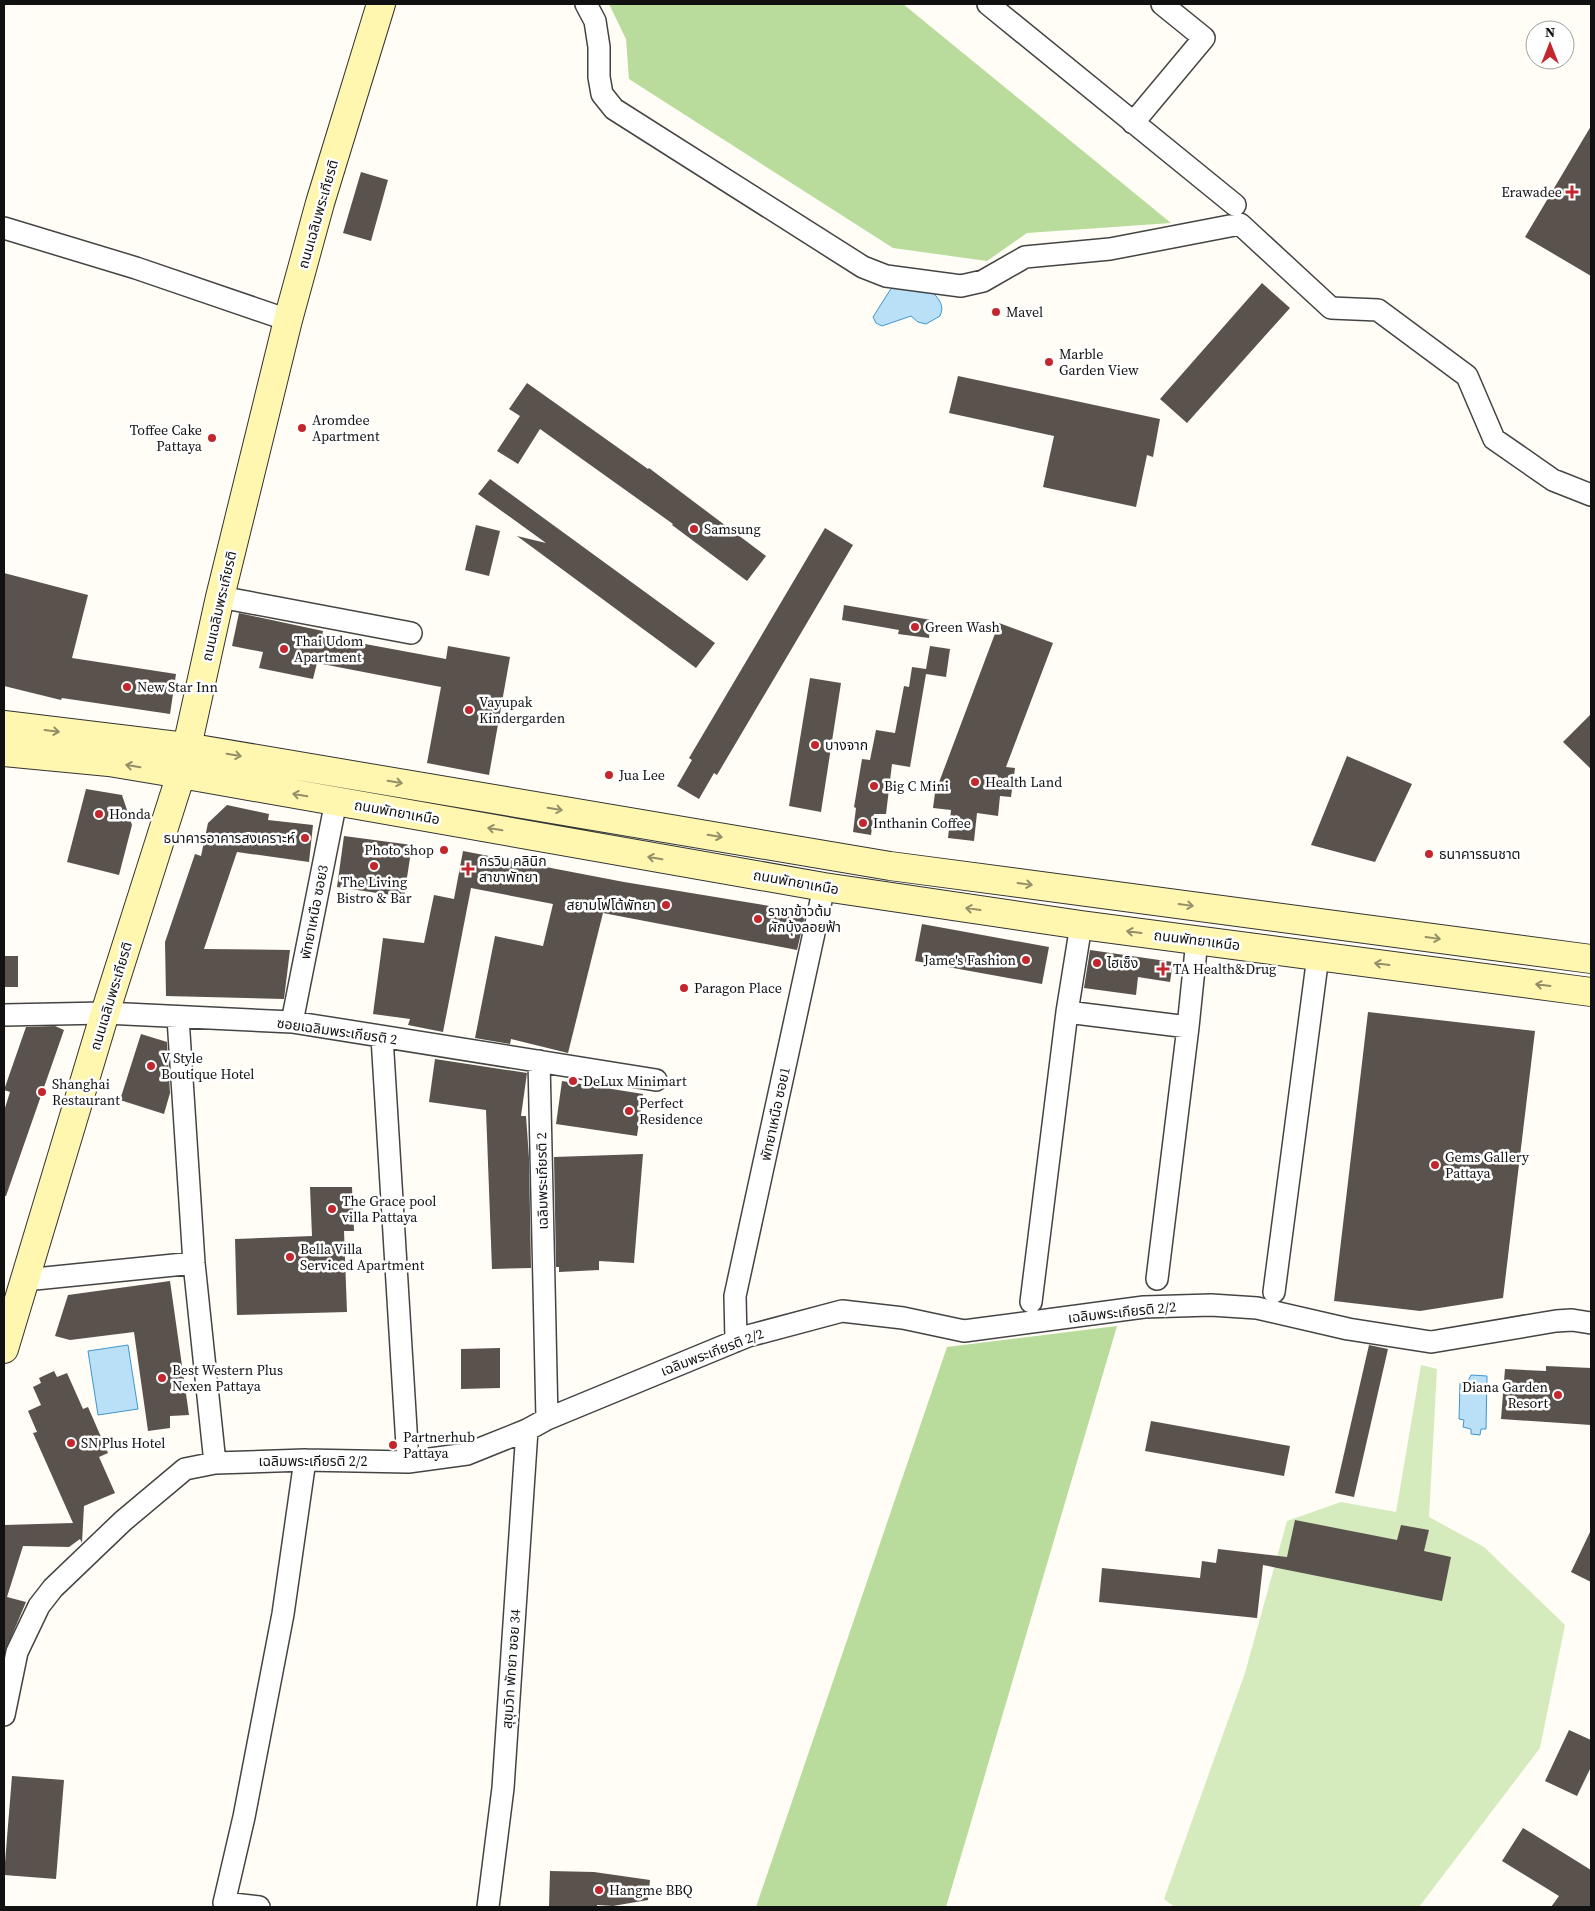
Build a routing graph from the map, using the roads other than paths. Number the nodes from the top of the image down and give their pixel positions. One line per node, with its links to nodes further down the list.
1 (381, 4): 8 (main road, ถนนเฉลิมพระเกียรติ)
2 (586, 4): 9 (street)
3 (988, 4): 5 (street)
4 (1162, 4): 5 (street)
5 (1133, 123): 6 (street)
6 (1235, 204)
7 (4, 228): 8 (street)
8 (288, 320): 10 (main road, ถนนเฉลิมพระเกียรติ)
9 (1591, 494)
10 (220, 597): 11 (street); 13 (main road, ถนนเฉลิมพระเกียรติ)
11 (411, 633)
12 (4, 725): 13 (main road, ถนนพัทยาเหนือ, one-way to 13)
13 (186, 747): 15 (main road, ถนนเฉลิมพระเกียรติ); 21 (main road, ถนนพัทยาเหนือ, one-way to 21)
14 (4, 752): 15 (main road, ถนนพัทยาเหนือ, one-way to 14)
15 (181, 774): 16 (main road, ถนนพัทยาเหนือ, one-way to 15); 24 (main road, ถนนเฉลิมพระเกียรติ)
16 (336, 801): 17 (main road, ถนนพัทยาเหนือ, one-way to 16); 27 (street, พัทยาเหนือ ซอย3)
17 (824, 888): 18 (main road, ถนนพัทยาเหนือ, one-way to 17); 38 (street, พัทยาเหนือ ซอย1)
18 (1081, 925): 19 (main road, ถนนพัทยาเหนือ, one-way to 18); 23 (street)
19 (1197, 940): 20 (main road, ถนนพัทยาเหนือ); 28 (street)
20 (1318, 956): 22 (main road, ถนนพัทยาเหนือ, one-way to 20); 35 (street)
21 (1591, 959)
22 (1591, 992)
23 (1067, 1012): 28 (street); 36 (street)
24 (105, 1013): 25 (street, ซอยเฉลิมพระเกียรติ 2); 26 (street, ซอยเฉลิมพระเกียรติ 2); 34 (main road, ถนนเฉลิมพระเกียรติ)
25 (4, 1015)
26 (178, 1018): 27 (street, ซอยเฉลิมพระเกียรติ 2); 32 (street)
27 (292, 1022): 29 (street, ซอยเฉลิมพระเกียรติ 2)
28 (1188, 1027): 33 (street)
29 (382, 1037): 30 (street, ซอยเฉลิมพระเกียรติ 2); 43 (street)
30 (539, 1061): 31 (street); 40 (street, เฉลิมพระเกียรติ 2)
31 (656, 1080)
32 (194, 1263): 34 (street); 44 (street)
33 (1157, 1279)
34 (25, 1280): 39 (main road, ถนนเฉลิมพระเกียรติ)
35 (1274, 1292)
36 (1032, 1302)
37 (1591, 1323): 38 (street, เฉลิมพระเกียรติ 2/2)
38 (736, 1341): 40 (street, เฉลิมพระเกียรติ 2/2)
39 (4, 1350)
40 (547, 1419): 41 (street, เฉลิมพระเกียรติ 2/2)
41 (528, 1430): 43 (street, เฉลิมพระเกียรติ 2/2); 47 (street, สุขุมวิท พัทยา ซอย 34)
42 (305, 1460): 43 (street, เฉลิมพระเกียรติ 2/2); 44 (street, เฉลิมพระเกียรติ 2/2); 46 (street)
43 (408, 1462)
44 (215, 1463): 45 (street, เฉลิมพระเกียรติ 2/2)
45 (4, 1715)
46 (259, 1907)
47 (488, 1907)

